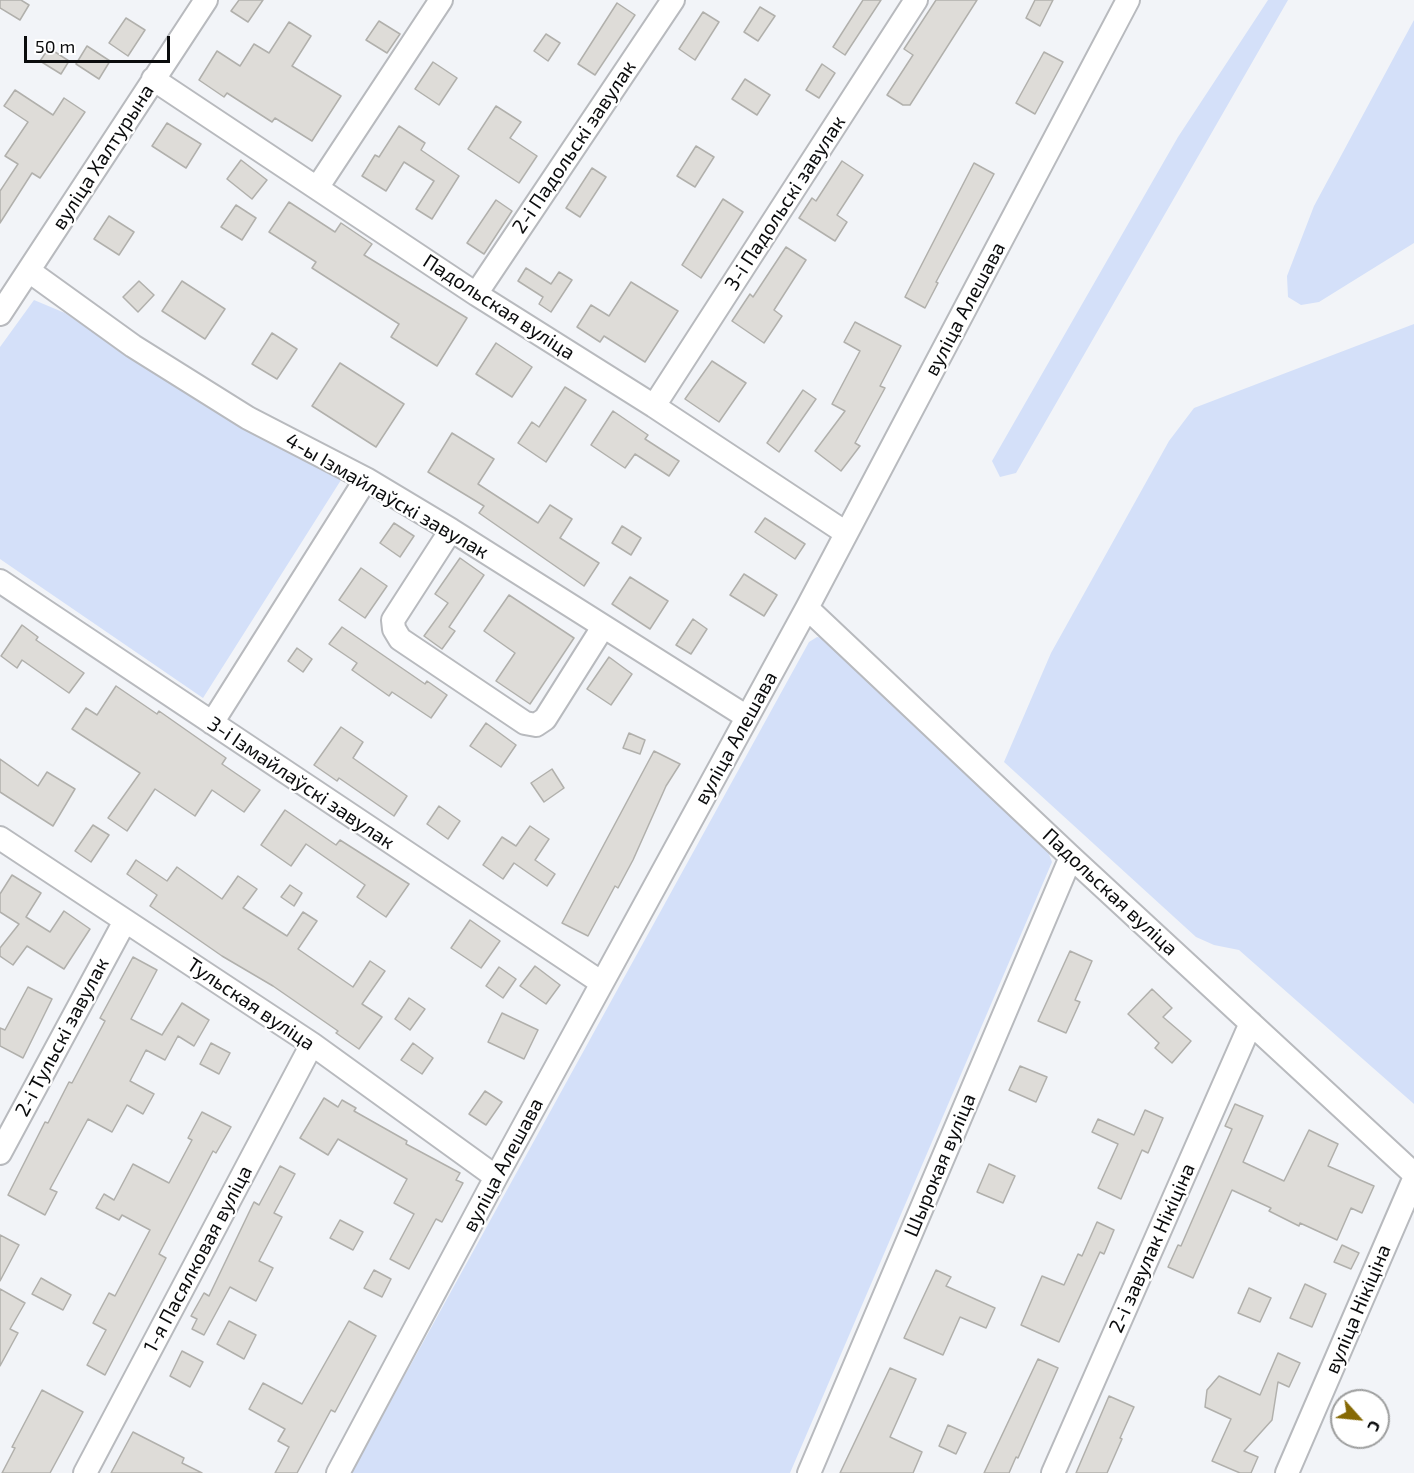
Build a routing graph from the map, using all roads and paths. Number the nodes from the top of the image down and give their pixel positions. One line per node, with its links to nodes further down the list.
1 (206, 0): 6 (street, вуліца Халтурына)
2 (441, 0): 7 (street)
3 (673, 0): 9 (street, 2-і Падольскі завулак)
4 (916, 0): 11 (street, 3-і Падольскі завулак)
5 (1128, 0): 14 (street, вуліца Алешава)
6 (153, 79): 7 (street, Падольская вуліца); 8 (street, вуліца Халтурына)
7 (317, 188): 9 (street, Падольская вуліца)
8 (29, 271): 10 (street, вуліца Халтурына); 12 (street, 4-ы Ізмайлаўскі завулак)
9 (476, 294): 11 (street, Падольская вуліца)
10 (0, 314)
11 (654, 406): 14 (street, Падольская вуліца)
12 (366, 479): 13 (street, 4-ы Ізмайлаўскі завулак); 19 (street)
13 (451, 530): 17 (street, 4-ы Ізмайлаўскі завулак); 17 (street)
14 (846, 533): 16 (street, вуліца Алешава)
15 (0, 580): 19 (street, 3-і Ізмайлаўскі завулак)
16 (807, 608): 18 (street, вуліца Алешава); 21 (street, Падольская вуліца)
17 (603, 627): 18 (street, 4-ы Ізмайлаўскі завулак)
18 (747, 717): 23 (street, вуліца Алешава)
19 (212, 723): 23 (street, 3-і Ізмайлаўскі завулак)
20 (0, 838): 22 (street, Тульская вуліца)
21 (1071, 857): 24 (street, Падольская вуліца); 32 (street, Шырокая вуліца)
22 (125, 921): 25 (street, Тульская вуліца); 26 (street, 2-і Тульскі завулак)
23 (602, 983): 28 (street, вуліца Алешава)
24 (1251, 1023): 27 (street, Падольская вуліца); 33 (street, 2-і завулак Нікіціна)
25 (312, 1044): 28 (street, Тульская вуліца); 30 (street, 1-я Пасялковая вуліца)
26 (0, 1153)
27 (1414, 1174)
28 (496, 1177): 31 (street, вуліца Алешава)
29 (1414, 1179): 34 (street, вуліца Нікіціна)
30 (85, 1473)
31 (338, 1473)
32 (809, 1473)
33 (1053, 1473)
34 (1287, 1473)

